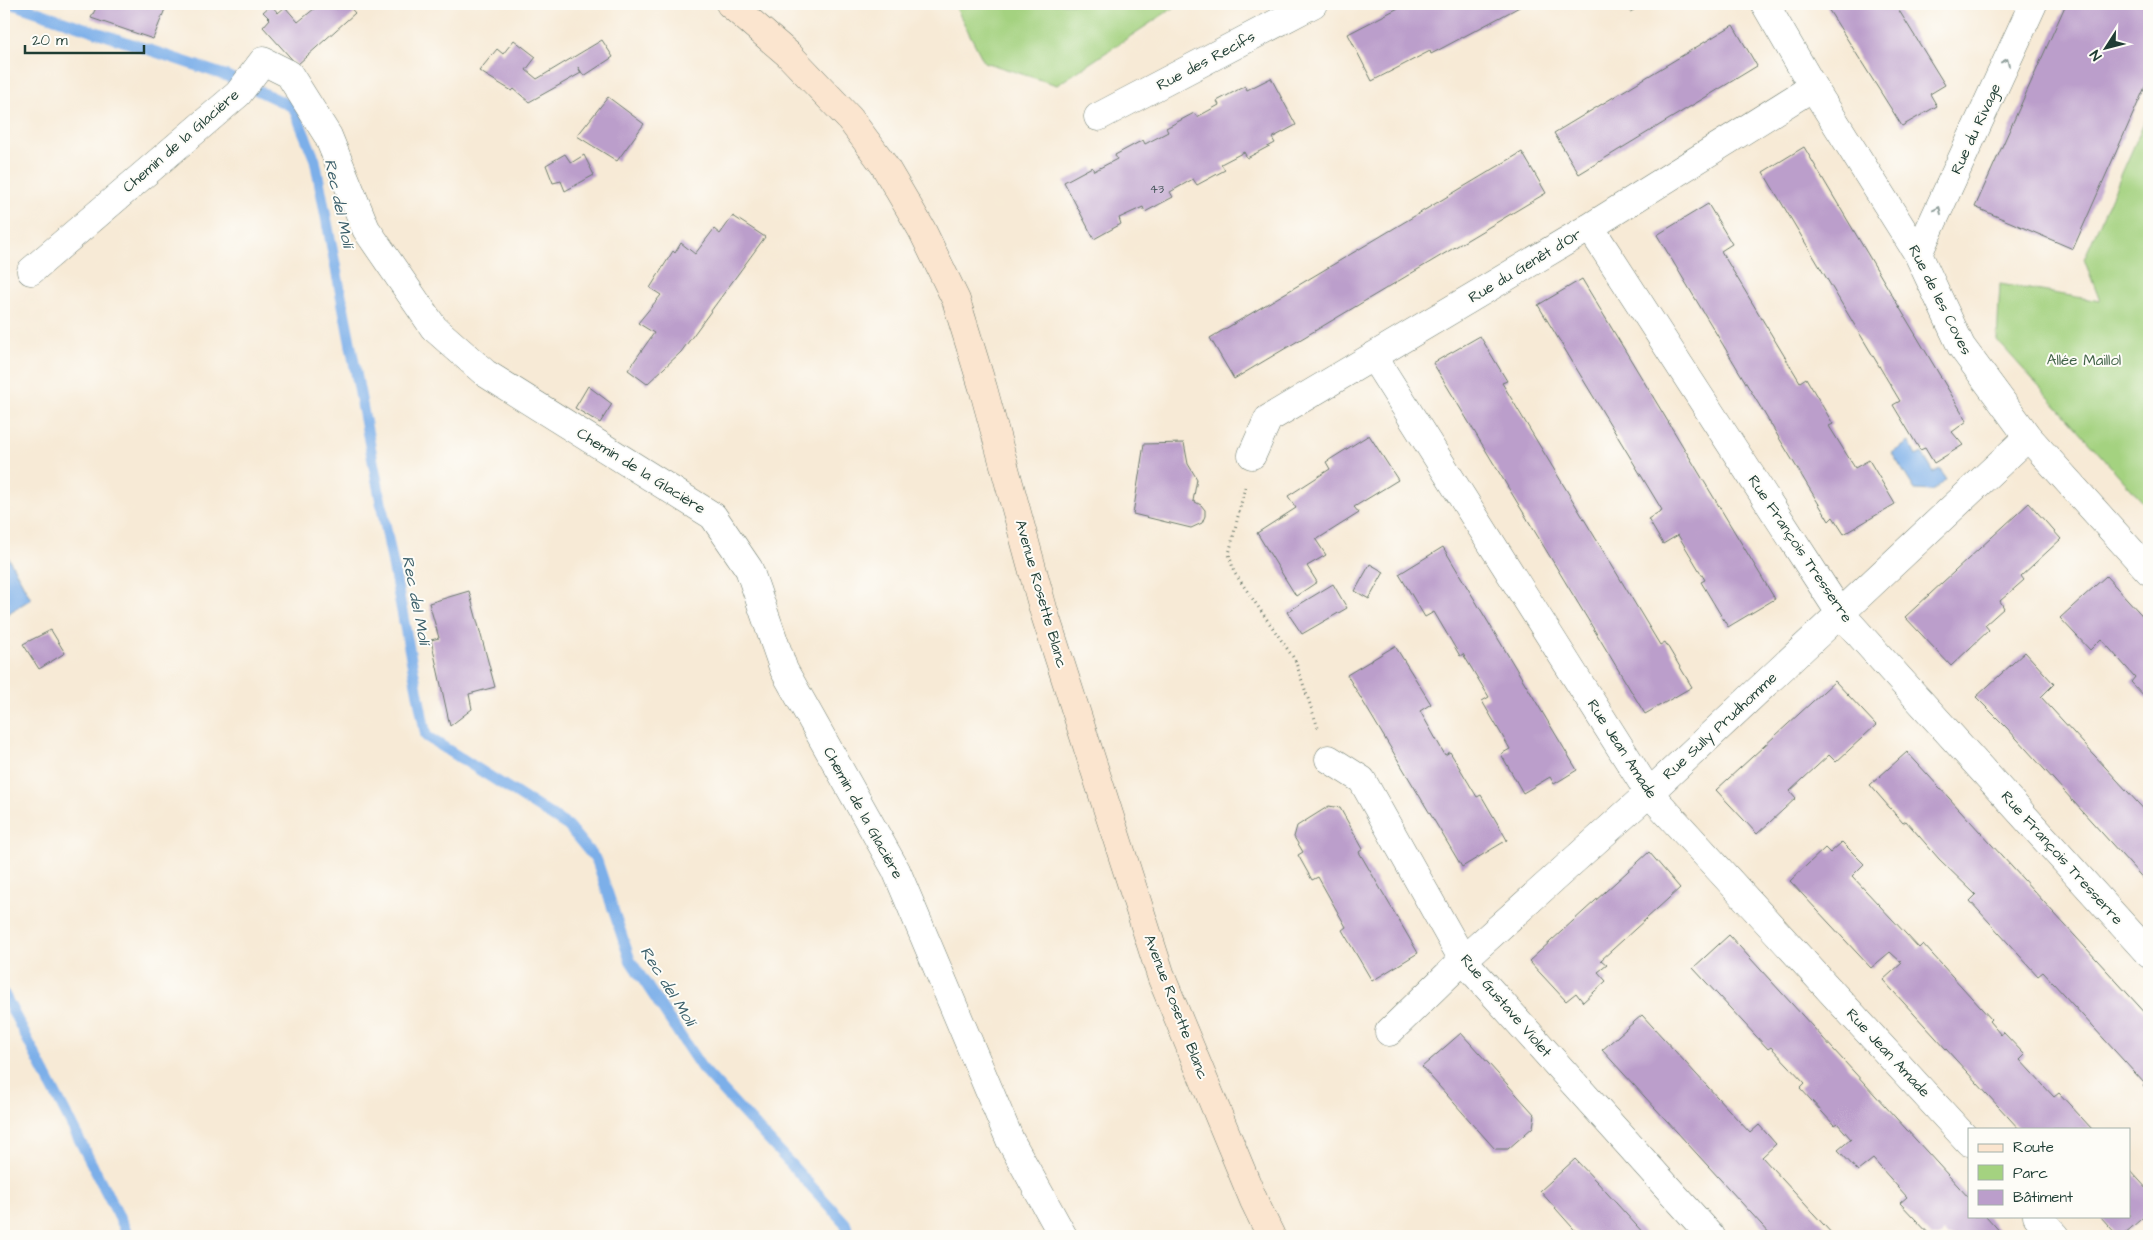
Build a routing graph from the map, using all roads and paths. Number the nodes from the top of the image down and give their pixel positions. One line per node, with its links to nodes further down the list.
1 (730, 4): 23 (main road, Avenue Rosette Blanc)
2 (1313, 4): 6 (street, Rue des Recifs)
3 (1765, 4): 5 (street, Rue de les Coves)
4 (2033, 4): 8 (street, Rue du Rivage, one-way to 4)
5 (1813, 87): 7 (street, Rue du Genêt d'Or); 8 (street, Rue de les Coves)
6 (1098, 117)
7 (1590, 227): 10 (street, Rue du Genêt d'Or); 14 (street, Rue François Tresserre)
8 (1918, 254): 11 (street, Rue de les Coves)
9 (31, 271): 22 (street, Chemin de la Glacière)
10 (1373, 356): 12 (street, Rue du Genêt d'Or); 16 (street, Rue Jean Amade)
11 (2028, 437): 13 (street, Rue de les Coves); 14 (street, Rue Sully Prudhomme)
12 (1252, 455): 15 (path)
13 (2149, 571)
14 (1840, 613): 16 (street, Rue Sully Prudhomme); 17 (street, Rue François Tresserre)
15 (1329, 759): 18 (street, Rue Gustave Violet)
16 (1649, 793): 18 (street, Rue Sully Prudhomme); 20 (street, Rue Jean Amade)
17 (2149, 954)
18 (1464, 960): 19 (street, Rue Sully Prudhomme); 24 (street, Rue Gustave Violet)
19 (1389, 1032)
20 (1968, 1141)
21 (2040, 1218): 25 (street)
22 (1064, 1236)
23 (1271, 1236)
24 (1711, 1236)
25 (2056, 1236)

